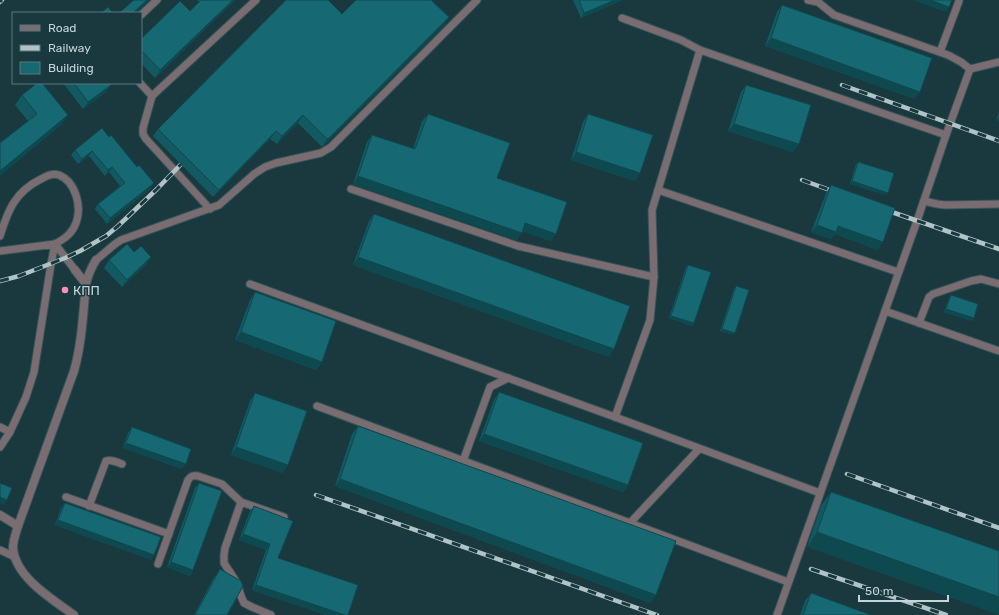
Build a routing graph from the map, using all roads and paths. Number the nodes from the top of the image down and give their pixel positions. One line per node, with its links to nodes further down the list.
1 (157, 0): 6 (lane)
2 (256, 0): 13 (lane)
3 (477, 0): 19 (lane)
4 (808, 0): 9 (lane)
5 (959, 1): 9 (lane)
6 (142, 13)
7 (622, 18): 8 (lane)
8 (700, 50): 14 (lane); 16 (lane)
9 (940, 52): 11 (lane)
10 (999, 62): 11 (lane)
11 (970, 69): 14 (lane)
12 (141, 84): 13 (lane)
13 (152, 96): 19 (lane)
14 (946, 135): 17 (lane)
15 (351, 188): 26 (lane)
16 (658, 190): 25 (lane); 26 (lane)
17 (924, 201): 18 (lane); 25 (lane)
18 (999, 204)
19 (210, 209): 23 (lane)
20 (0, 236): 21 (lane)
21 (55, 244): 22 (lane); 24 (lane); 37 (lane)
22 (0, 251)
23 (96, 260): 27 (street)
24 (75, 270): 27 (street)
25 (898, 272): 30 (lane)
26 (654, 277): 35 (lane)
27 (86, 284): 49 (street)
28 (250, 284): 33 (lane)
29 (999, 284): 31 (lane)
30 (885, 311): 31 (lane); 42 (lane)
31 (919, 323): 32 (lane)
32 (999, 351)
33 (508, 378): 35 (lane); 40 (lane)
34 (317, 406): 40 (lane)
35 (616, 417): 39 (lane)
36 (0, 427): 37 (lane)
37 (10, 432): 38 (lane)
38 (0, 447)
39 (700, 449): 42 (lane); 48 (lane)
40 (464, 461): 48 (lane)
41 (122, 464): 45 (lane)
42 (820, 493): 54 (lane)
43 (66, 497): 45 (lane)
44 (241, 502): 47 (lane); 50 (lane); 56 (lane)
45 (89, 506): 50 (lane)
46 (0, 515): 49 (street)
47 (284, 517)
48 (630, 523): 54 (lane)
49 (18, 526): 52 (street)
50 (169, 534): 53 (lane)
51 (0, 550): 52 (lane)
52 (15, 557): 55 (street)
53 (158, 564)
54 (788, 582): 57 (lane)
55 (74, 615)
56 (271, 615)
57 (777, 615)

